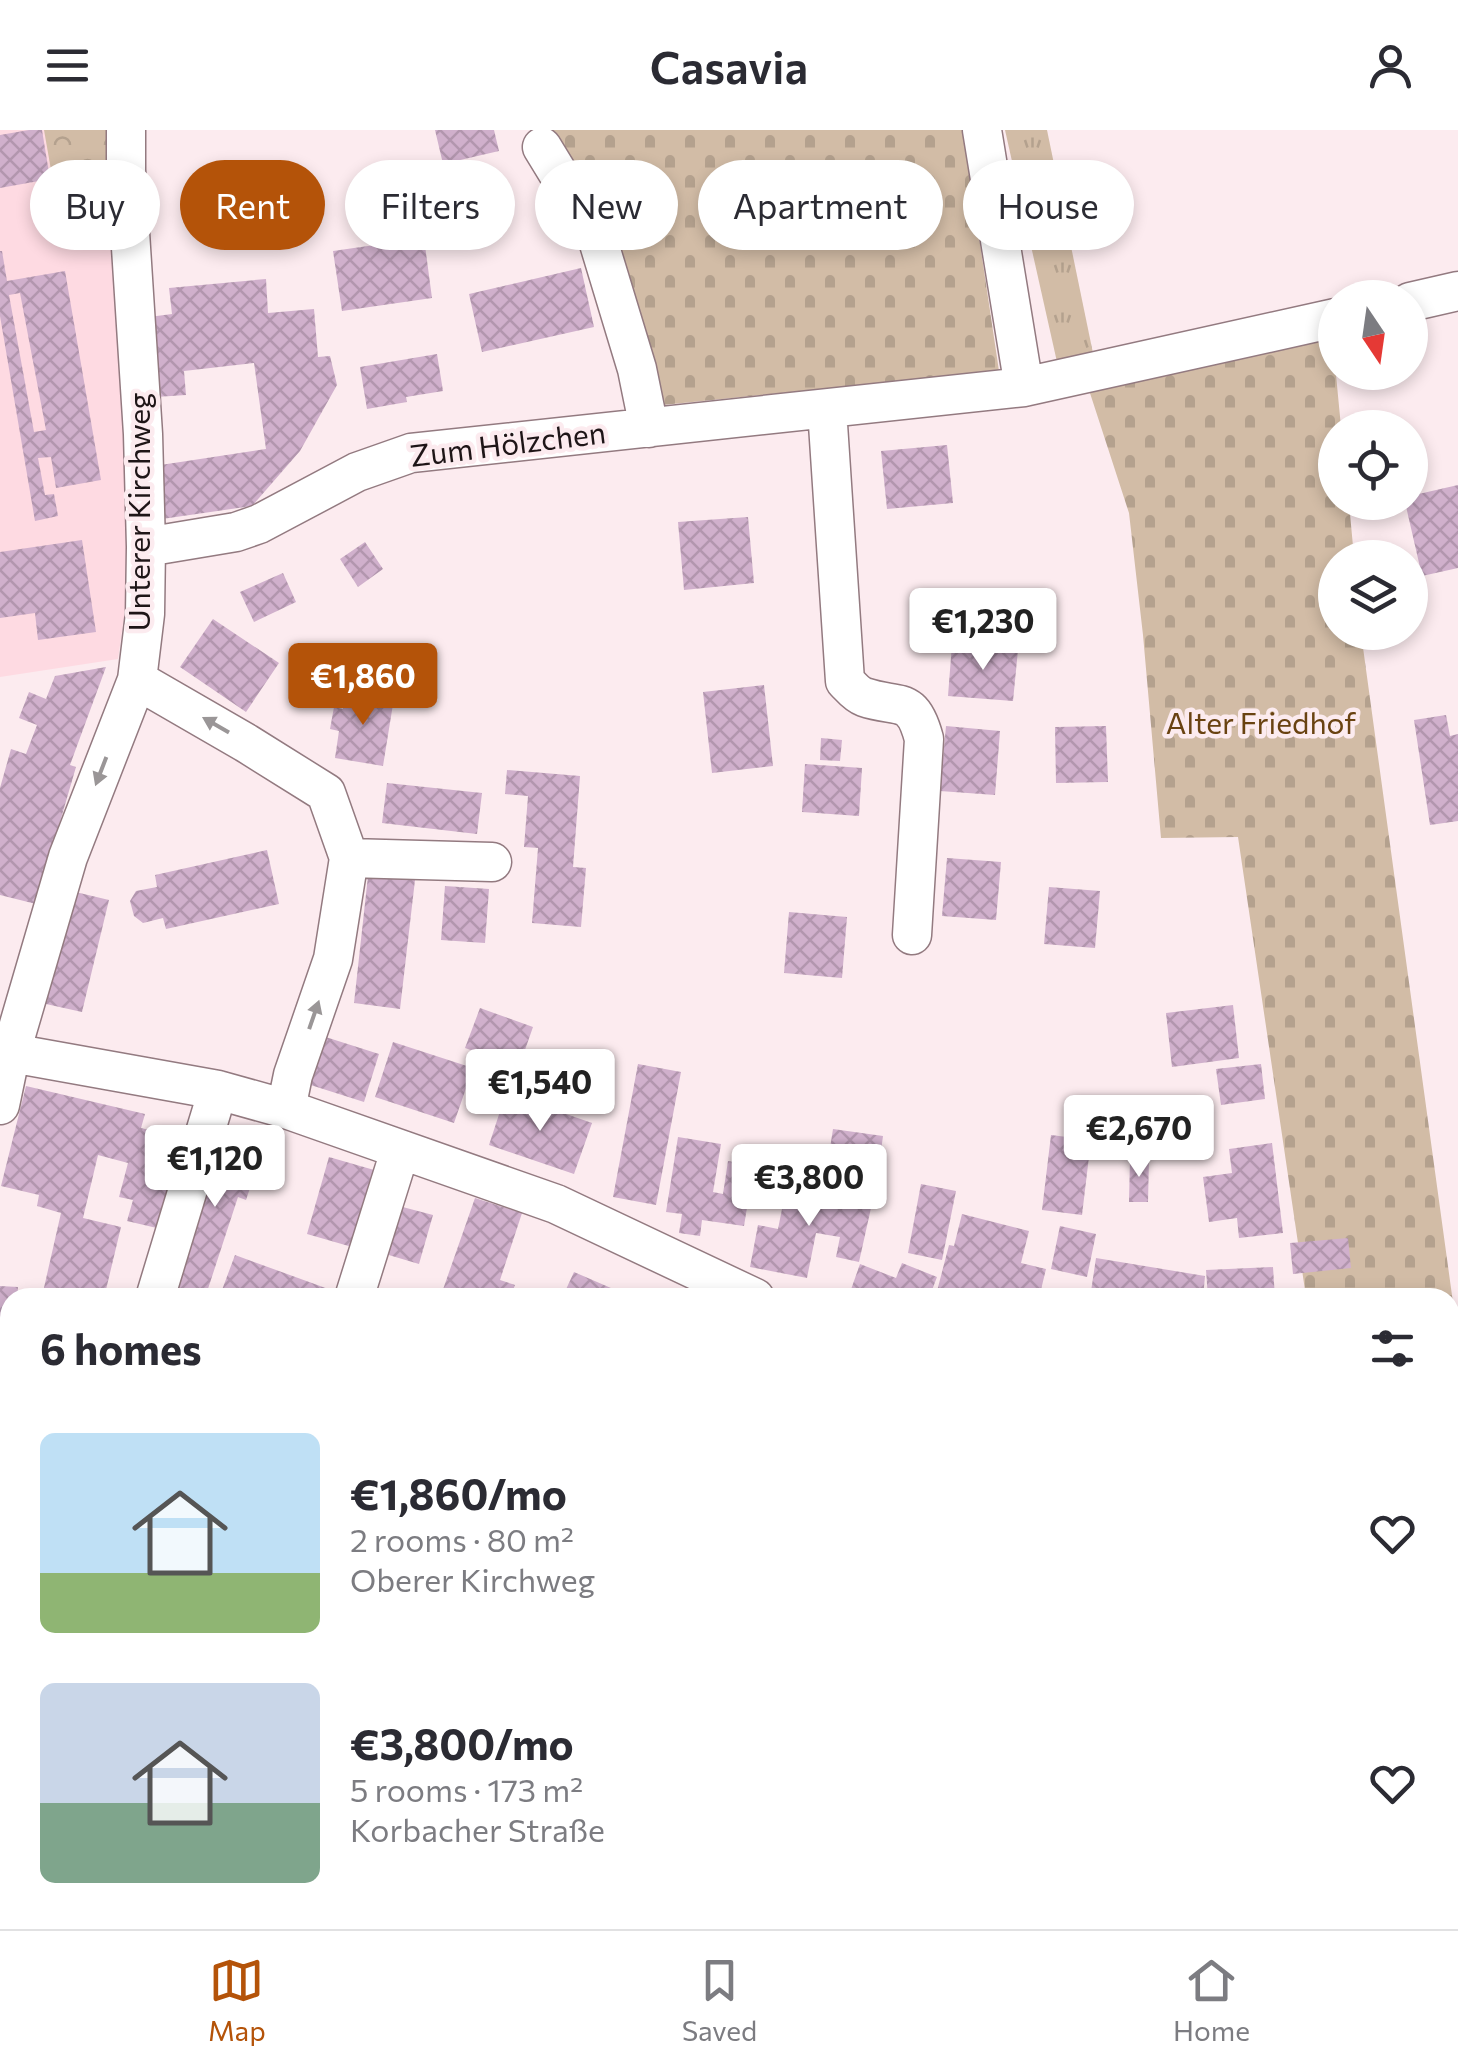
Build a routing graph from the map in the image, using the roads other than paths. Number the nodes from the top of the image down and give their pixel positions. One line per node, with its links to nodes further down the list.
1 (126, 130): 10 (street, Unterer Kirchweg)
2 (982, 130): 7 (street)
3 (542, 147): 9 (street)
4 (1458, 291): 5 (street)
5 (1428, 298)
6 (1318, 322): 7 (street, Zum Hölzchen)
7 (1024, 387): 8 (street, Zum Hölzchen)
8 (827, 409): 9 (street, Zum Hölzchen); 14 (street)
9 (650, 428): 10 (street, Zum Hölzchen)
10 (146, 548): 11 (street, Unterer Kirchweg)
11 (137, 680): 12 (street, one-way to 11); 15 (street, Unterer Kirchweg, one-way to 15)
12 (349, 858): 13 (street); 18 (street, one-way to 12)
13 (492, 862)
14 (912, 935)
15 (6, 1052): 16 (street); 17 (street, Unterer Kirchweg)
16 (218, 1090): 18 (street); 20 (street)
17 (0, 1105)
18 (286, 1109): 19 (street)
19 (400, 1151): 21 (street); 22 (street)
20 (158, 1288)
21 (357, 1288)
22 (734, 1288)

